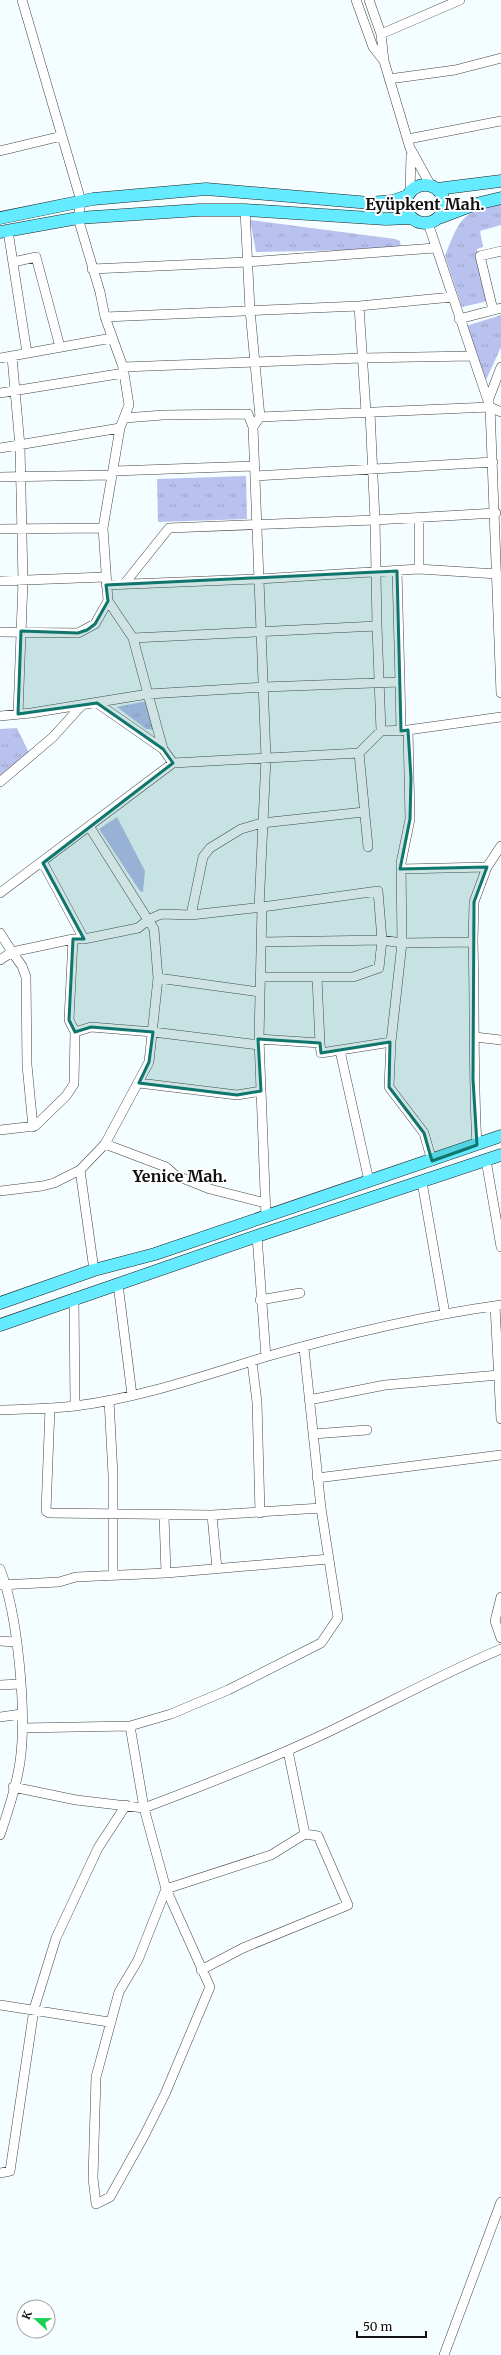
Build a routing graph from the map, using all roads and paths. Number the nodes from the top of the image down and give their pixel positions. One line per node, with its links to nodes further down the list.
1 (22, 0): 10 (street)
2 (356, 0): 7 (street)
3 (369, 0): 5 (street)
4 (460, 0): 5 (street)
5 (381, 34): 7 (street)
6 (501, 58): 8 (street)
7 (384, 61): 8 (street)
8 (390, 79): 11 (street)
9 (501, 122): 11 (street)
10 (62, 136): 12 (street); 17 (street)
11 (409, 144): 14 (street); 15 (street)
12 (0, 151)
13 (501, 180): 14 (main road)
14 (434, 187): 15 (main road); 22 (main road)
15 (408, 194): 17 (main road); 21 (main road)
16 (501, 198): 22 (main road)
17 (81, 201): 19 (main road); 20 (street)
18 (245, 210): 20 (main road); 21 (main road); 27 (street)
19 (0, 218)
20 (78, 218): 23 (main road); 28 (street)
21 (411, 218): 22 (main road)
22 (433, 221): 24 (street)
23 (4, 231): 26 (street)
24 (435, 248): 27 (street); 29 (street)
25 (501, 251): 31 (street)
26 (13, 262): 36 (street); 37 (street)
27 (247, 262): 28 (street); 32 (street)
28 (92, 269): 33 (street)
29 (452, 297): 30 (street); 34 (street)
30 (359, 306): 32 (street); 41 (street)
31 (497, 309): 34 (street)
32 (250, 310): 33 (street); 42 (street)
33 (105, 317): 35 (street)
34 (459, 319): 39 (street)
35 (112, 338): 36 (street); 44 (street)
36 (60, 347): 37 (street)
37 (27, 353): 38 (street)
38 (12, 356): 40 (street); 45 (street)
39 (471, 356): 41 (street); 47 (street)
40 (0, 358)
41 (362, 358): 42 (street); 48 (street)
42 (255, 362): 44 (street); 50 (street)
43 (501, 367): 47 (street)
44 (123, 370): 45 (street); 51 (street)
45 (14, 390): 46 (street); 54 (street)
46 (0, 393)
47 (489, 404): 48 (street); 49 (street); 56 (street)
48 (368, 412): 50 (street); 57 (street)
49 (501, 412)
50 (260, 417): 52 (street)
51 (125, 418): 52 (street); 53 (street)
52 (253, 427): 58 (street)
53 (120, 428): 54 (street); 59 (street)
54 (20, 446): 55 (street); 60 (street)
55 (0, 448)
56 (493, 462): 57 (street); 62 (street)
57 (373, 469): 58 (street); 64 (street)
58 (254, 471): 59 (street); 65 (street)
59 (113, 473): 60 (street); 67 (street)
60 (20, 476): 61 (street); 66 (street)
61 (0, 477)
62 (496, 513): 63 (street); 69 (street)
63 (419, 518): 64 (street); 70 (street)
64 (376, 520): 65 (street); 71 (street)
65 (256, 525): 74 (street); 78 (street)
66 (21, 528): 67 (street); 68 (street); 76 (street)
67 (103, 528): 77 (street)
68 (0, 529)
69 (499, 539): 73 (street)
70 (419, 569): 72 (street); 73 (street)
71 (375, 571): 72 (street); 74 (street); 81 (street)
72 (397, 571): 87 (street)
73 (497, 574): 79 (street)
74 (259, 579): 78 (street); 84 (street)
75 (0, 581): 76 (street)
76 (23, 581): 77 (street); 82 (street)
77 (105, 581): 78 (street); 80 (street)
78 (125, 583)
79 (500, 590): 86 (street)
80 (108, 601): 82 (street); 85 (street)
81 (377, 626): 84 (street); 88 (street)
82 (22, 631): 83 (street); 94 (street)
83 (0, 632)
84 (262, 632): 85 (street); 89 (street)
85 (133, 638): 91 (street)
86 (500, 640): 90 (street)
87 (400, 682): 88 (street); 97 (street)
88 (380, 684): 89 (street); 98 (street)
89 (264, 687): 91 (street); 101 (street)
90 (501, 693)
91 (148, 694): 92 (street); 99 (street)
92 (97, 703): 93 (street); 99 (street)
93 (82, 705): 94 (street); 103 (street)
94 (18, 714): 95 (street)
95 (0, 716)
96 (501, 717): 97 (street)
97 (405, 730): 98 (street); 111 (street)
98 (381, 732): 100 (street)
99 (162, 749): 102 (street)
100 (359, 753): 101 (street); 104 (street)
101 (266, 758): 102 (street); 105 (street)
102 (173, 763): 106 (street)
103 (0, 782)
104 (364, 812): 105 (street); 108 (street)
105 (262, 823): 113 (street); 114 (street)
106 (89, 826): 109 (street); 115 (street)
107 (501, 846): 110 (street)
108 (368, 847)
109 (43, 863): 112 (street); 117 (street)
110 (487, 867): 111 (street); 121 (street)
111 (401, 869): 122 (street)
112 (0, 893)
113 (260, 907): 114 (street); 119 (street); 120 (street)
114 (191, 915): 115 (street)
115 (148, 920): 117 (street); 126 (street)
116 (0, 933): 123 (street)
117 (84, 939): 118 (street)
118 (73, 940): 123 (street); 129 (street)
119 (382, 940): 120 (street); 122 (street); 127 (street)
120 (261, 942): 125 (street)
121 (473, 942): 122 (street); 131 (street)
122 (402, 943): 134 (street)
123 (12, 952): 124 (street); 139 (street)
124 (0, 960)
125 (260, 977): 127 (street); 128 (street)
126 (158, 978): 128 (street); 130 (street)
127 (317, 978): 135 (street)
128 (260, 992): 133 (street)
129 (75, 1032): 130 (street); 139 (street)
130 (153, 1032): 133 (street); 137 (street)
131 (475, 1037): 132 (street); 143 (street)
132 (501, 1040)
133 (259, 1042): 135 (street); 138 (street)
134 (391, 1042): 136 (street); 146 (street)
135 (320, 1043): 136 (street)
136 (340, 1051): 148 (street)
137 (139, 1083): 138 (street); 142 (street)
138 (260, 1091): 151 (street)
139 (33, 1127): 140 (street)
140 (0, 1130)
141 (501, 1136): 143 (main road)
142 (105, 1144): 147 (street); 151 (street)
143 (477, 1145): 146 (main road)
144 (501, 1155): 145 (main road)
145 (486, 1160): 149 (main road); 154 (street)
146 (432, 1161): 148 (main road)
147 (80, 1170): 150 (street); 155 (street)
148 (370, 1181): 152 (main road)
149 (422, 1182): 153 (main road); 162 (street)
150 (0, 1191)
151 (265, 1203): 152 (street)
152 (266, 1216): 155 (main road)
153 (257, 1236): 156 (main road); 159 (street)
154 (501, 1247)
155 (94, 1270): 160 (main road)
156 (118, 1284): 158 (main road); 168 (street)
157 (300, 1293): 159 (street)
158 (74, 1298): 163 (main road); 171 (street)
159 (260, 1300): 165 (street)
160 (0, 1303)
161 (498, 1306): 162 (street); 167 (street)
162 (445, 1314): 164 (street)
163 (0, 1325)
164 (304, 1348): 165 (street); 170 (street)
165 (266, 1357): 166 (street)
166 (252, 1362): 168 (street); 181 (street)
167 (499, 1375): 170 (street); 174 (street)
168 (132, 1396): 169 (street)
169 (109, 1400): 171 (street); 180 (street)
170 (309, 1400): 176 (street)
171 (75, 1406): 172 (street)
172 (50, 1408): 173 (street); 180 (street)
173 (0, 1410)
174 (501, 1419)
175 (367, 1430): 176 (street)
176 (313, 1434): 178 (street)
177 (501, 1455): 178 (street)
178 (317, 1478): 179 (street)
179 (321, 1508): 181 (street); 184 (street)
180 (113, 1512): 183 (street); 188 (street)
181 (260, 1513): 182 (street)
182 (212, 1515): 183 (street); 185 (street)
183 (164, 1516): 187 (street)
184 (329, 1559): 185 (street); 199 (street)
185 (217, 1568): 187 (street)
186 (0, 1569): 189 (street)
187 (166, 1573): 188 (street)
188 (112, 1576): 189 (street)
189 (3, 1584): 193 (street)
190 (501, 1597): 191 (street)
191 (501, 1638)
192 (0, 1642): 193 (street)
193 (15, 1642): 195 (street)
194 (501, 1649): 201 (street)
195 (20, 1684): 196 (street); 197 (street)
196 (0, 1685)
197 (21, 1714): 198 (street); 200 (street)
198 (0, 1717)
199 (130, 1726): 200 (street); 204 (street)
200 (22, 1728): 202 (street)
201 (288, 1751): 204 (street); 205 (street)
202 (13, 1787): 203 (street); 206 (street)
203 (126, 1805): 204 (street); 210 (street)
204 (144, 1808): 207 (street)
205 (305, 1834): 207 (street); 208 (street)
206 (0, 1835)
207 (166, 1889): 208 (street); 211 (street)
208 (201, 1970): 211 (street)
209 (0, 2005): 210 (street)
210 (34, 2009): 211 (street); 212 (street)
211 (109, 2022)
212 (0, 2172)
213 (501, 2202): 214 (street)
214 (444, 2355)

